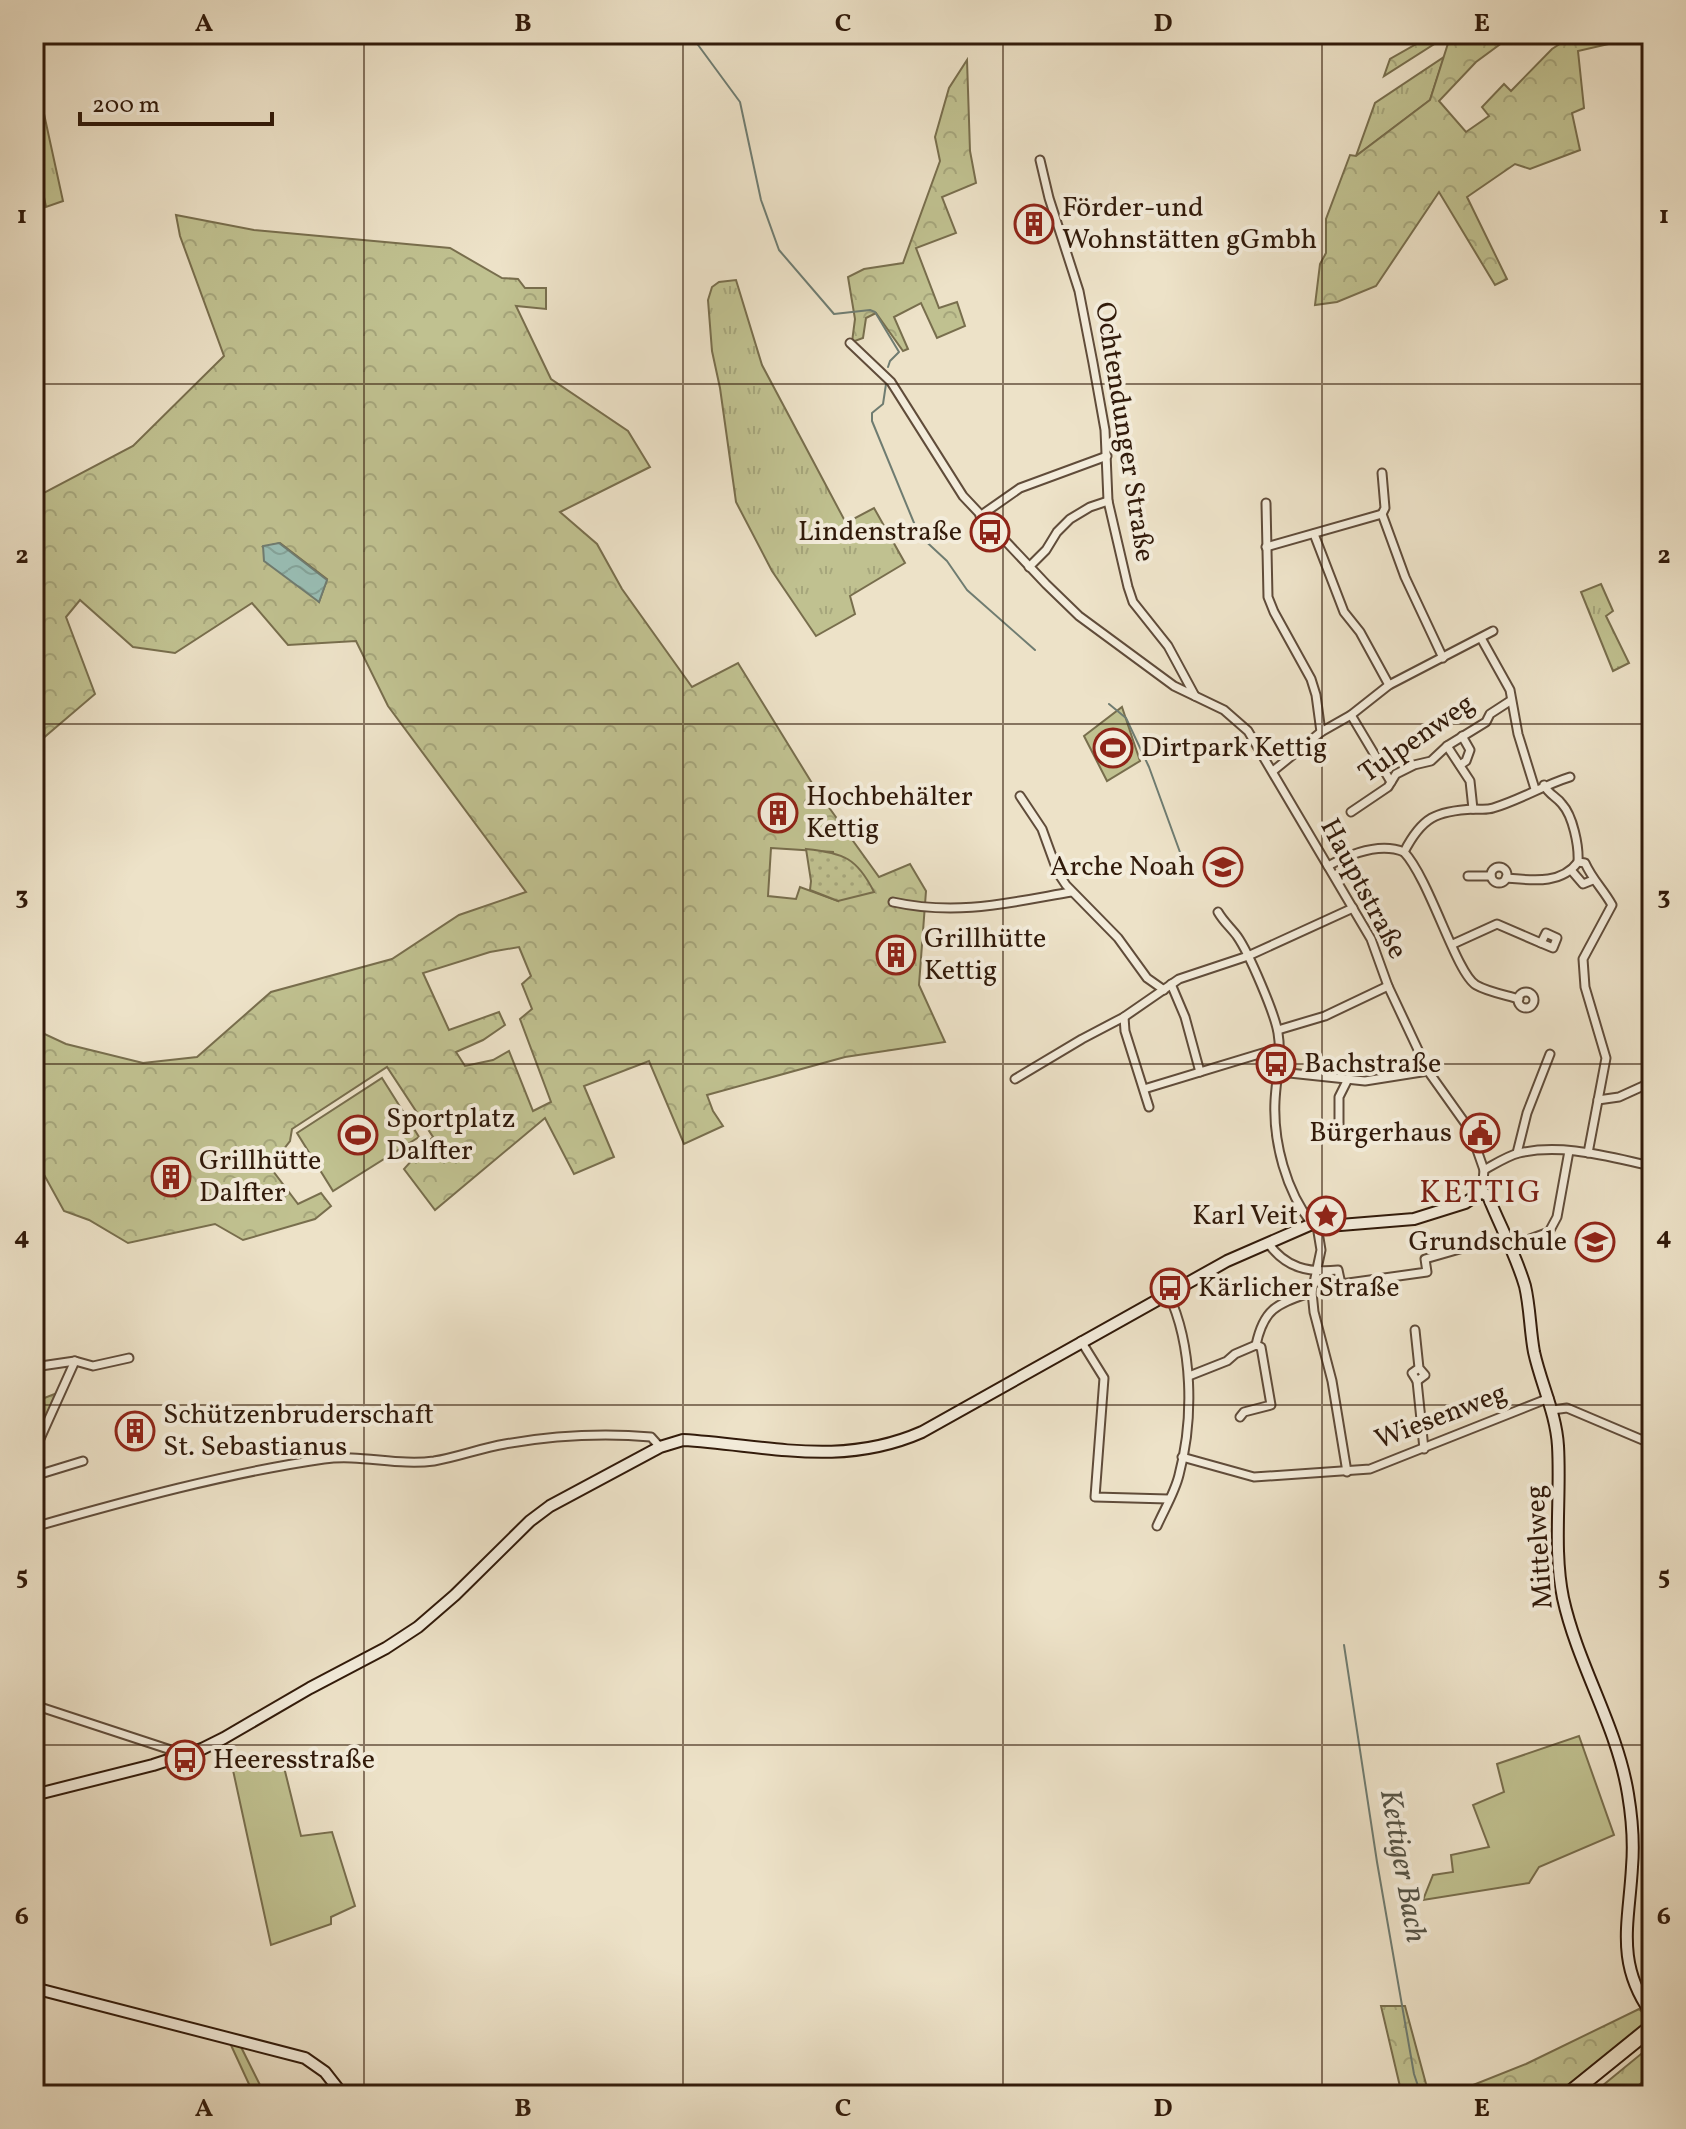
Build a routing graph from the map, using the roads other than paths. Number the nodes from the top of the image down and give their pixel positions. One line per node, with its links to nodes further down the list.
1 (1040, 160): 3 (street, Ochtendunger Straße)
2 (850, 343): 8 (street, Hauptstraße)
3 (1107, 456): 5 (street, Ochtendunger Straße); 8 (street)
4 (1382, 473): 7 (street)
5 (1108, 501): 11 (street); 16 (street, Ochtendunger Straße)
6 (1266, 503): 10 (street)
7 (1382, 514): 9 (street); 14 (street)
8 (980, 516): 11 (street, Hauptstraße)
9 (1314, 534): 10 (street); 15 (street)
10 (1266, 547): 19 (street)
11 (1029, 567): 16 (street, Hauptstraße)
12 (1493, 631): 13 (street)
13 (1481, 638): 14 (street); 17 (street)
14 (1443, 658): 15 (street)
15 (1389, 685): 18 (street)
16 (1195, 696): 23 (street, Hauptstraße)
17 (1510, 701): 20 (street, Tulpenweg); 27 (street)
18 (1351, 715): 19 (street); 25 (street)
19 (1321, 732): 23 (street)
20 (1462, 736): 21 (street, Tulpenweg); 22 (street)
21 (1447, 746): 22 (street); 25 (street, Tulpenweg)
22 (1460, 765): 29 (street)
23 (1273, 771): 33 (street, Hauptstraße)
24 (1570, 777): 26 (street)
25 (1391, 782): 30 (street, Tulpenweg)
26 (1544, 785): 27 (street); 32 (street)
27 (1535, 789): 29 (street)
28 (1020, 796): 37 (street)
29 (1473, 809): 31 (street)
30 (1351, 812)
31 (1404, 852): 33 (street); 42 (street)
32 (1578, 862): 34 (street); 36 (street)
33 (1330, 868): 39 (street, Hauptstraße)
34 (1571, 870): 35 (street); 36 (street)
35 (1468, 876)
36 (1593, 880): 58 (street)
37 (1071, 892): 38 (street); 45 (street)
38 (893, 902)
39 (1353, 908): 43 (street); 44 (street, Hauptstraße)
40 (1218, 912): 43 (street)
41 (1541, 943): 42 (street)
42 (1453, 944): 46 (street)
43 (1248, 956): 45 (street); 48 (street)
44 (1388, 986): 48 (street); 51 (street, Hauptstraße)
45 (1168, 987): 47 (street); 52 (street)
46 (1519, 999)
47 (1124, 1017): 54 (street); 57 (street)
48 (1278, 1030): 49 (street)
49 (1279, 1048): 52 (street); 53 (street)
50 (1550, 1054): 62 (street)
51 (1428, 1071): 55 (street); 65 (street, Hauptstraße)
52 (1200, 1072): 57 (street)
53 (1280, 1072): 55 (street); 67 (street)
54 (1015, 1079)
55 (1348, 1079): 60 (street)
56 (1652, 1082): 58 (street)
57 (1144, 1089): 59 (street)
58 (1598, 1100): 63 (street)
59 (1149, 1107)
60 (1339, 1124)
61 (1569, 1151): 62 (street); 63 (street); 68 (street)
62 (1517, 1153): 65 (street)
63 (1588, 1153): 64 (street)
64 (1652, 1166)
65 (1484, 1170): 66 (street)
66 (1482, 1192): 67 (street); 68 (street, Mittelweg)
67 (1315, 1225): 69 (street); 70 (street)
68 (1508, 1241): 70 (street); 80 (street, Mittelweg)
69 (1268, 1243): 70 (street); 72 (street)
70 (1318, 1272): 71 (street)
71 (1312, 1292): 75 (street); 91 (street)
72 (1168, 1293): 74 (street); 79 (street)
73 (1415, 1330): 87 (street)
74 (1081, 1341): 86 (street); 93 (street)
75 (1256, 1345): 79 (street); 82 (street)
76 (129, 1358): 77 (street)
77 (75, 1361): 78 (street); 83 (street)
78 (34, 1367)
79 (1189, 1376): 89 (street)
80 (1549, 1398): 81 (street, Mittelweg); 87 (street, Wiesenweg)
81 (1552, 1410): 85 (street); 100 (street, Mittelweg)
82 (1240, 1417)
83 (44, 1431): 84 (street); 88 (street)
84 (34, 1435)
85 (1652, 1444)
86 (660, 1447): 95 (street); 97 (street)
87 (1424, 1449): 91 (street, Wiesenweg)
88 (34, 1452)
89 (1182, 1457): 91 (street, Wiesenweg); 93 (street)
90 (83, 1461): 92 (street)
91 (1347, 1472)
92 (34, 1476)
93 (1168, 1499): 94 (street)
94 (1157, 1526)
95 (34, 1527)
96 (34, 1705): 97 (street)
97 (175, 1758): 98 (street)
98 (34, 1795)
99 (34, 1988): 103 (street)
100 (1651, 2013)
101 (1652, 2027): 106 (highway)
102 (1652, 2037): 107 (highway)
103 (342, 2095)
104 (421, 2095): 105 (street)
105 (437, 2095)
106 (1568, 2095)
107 (1581, 2095)

